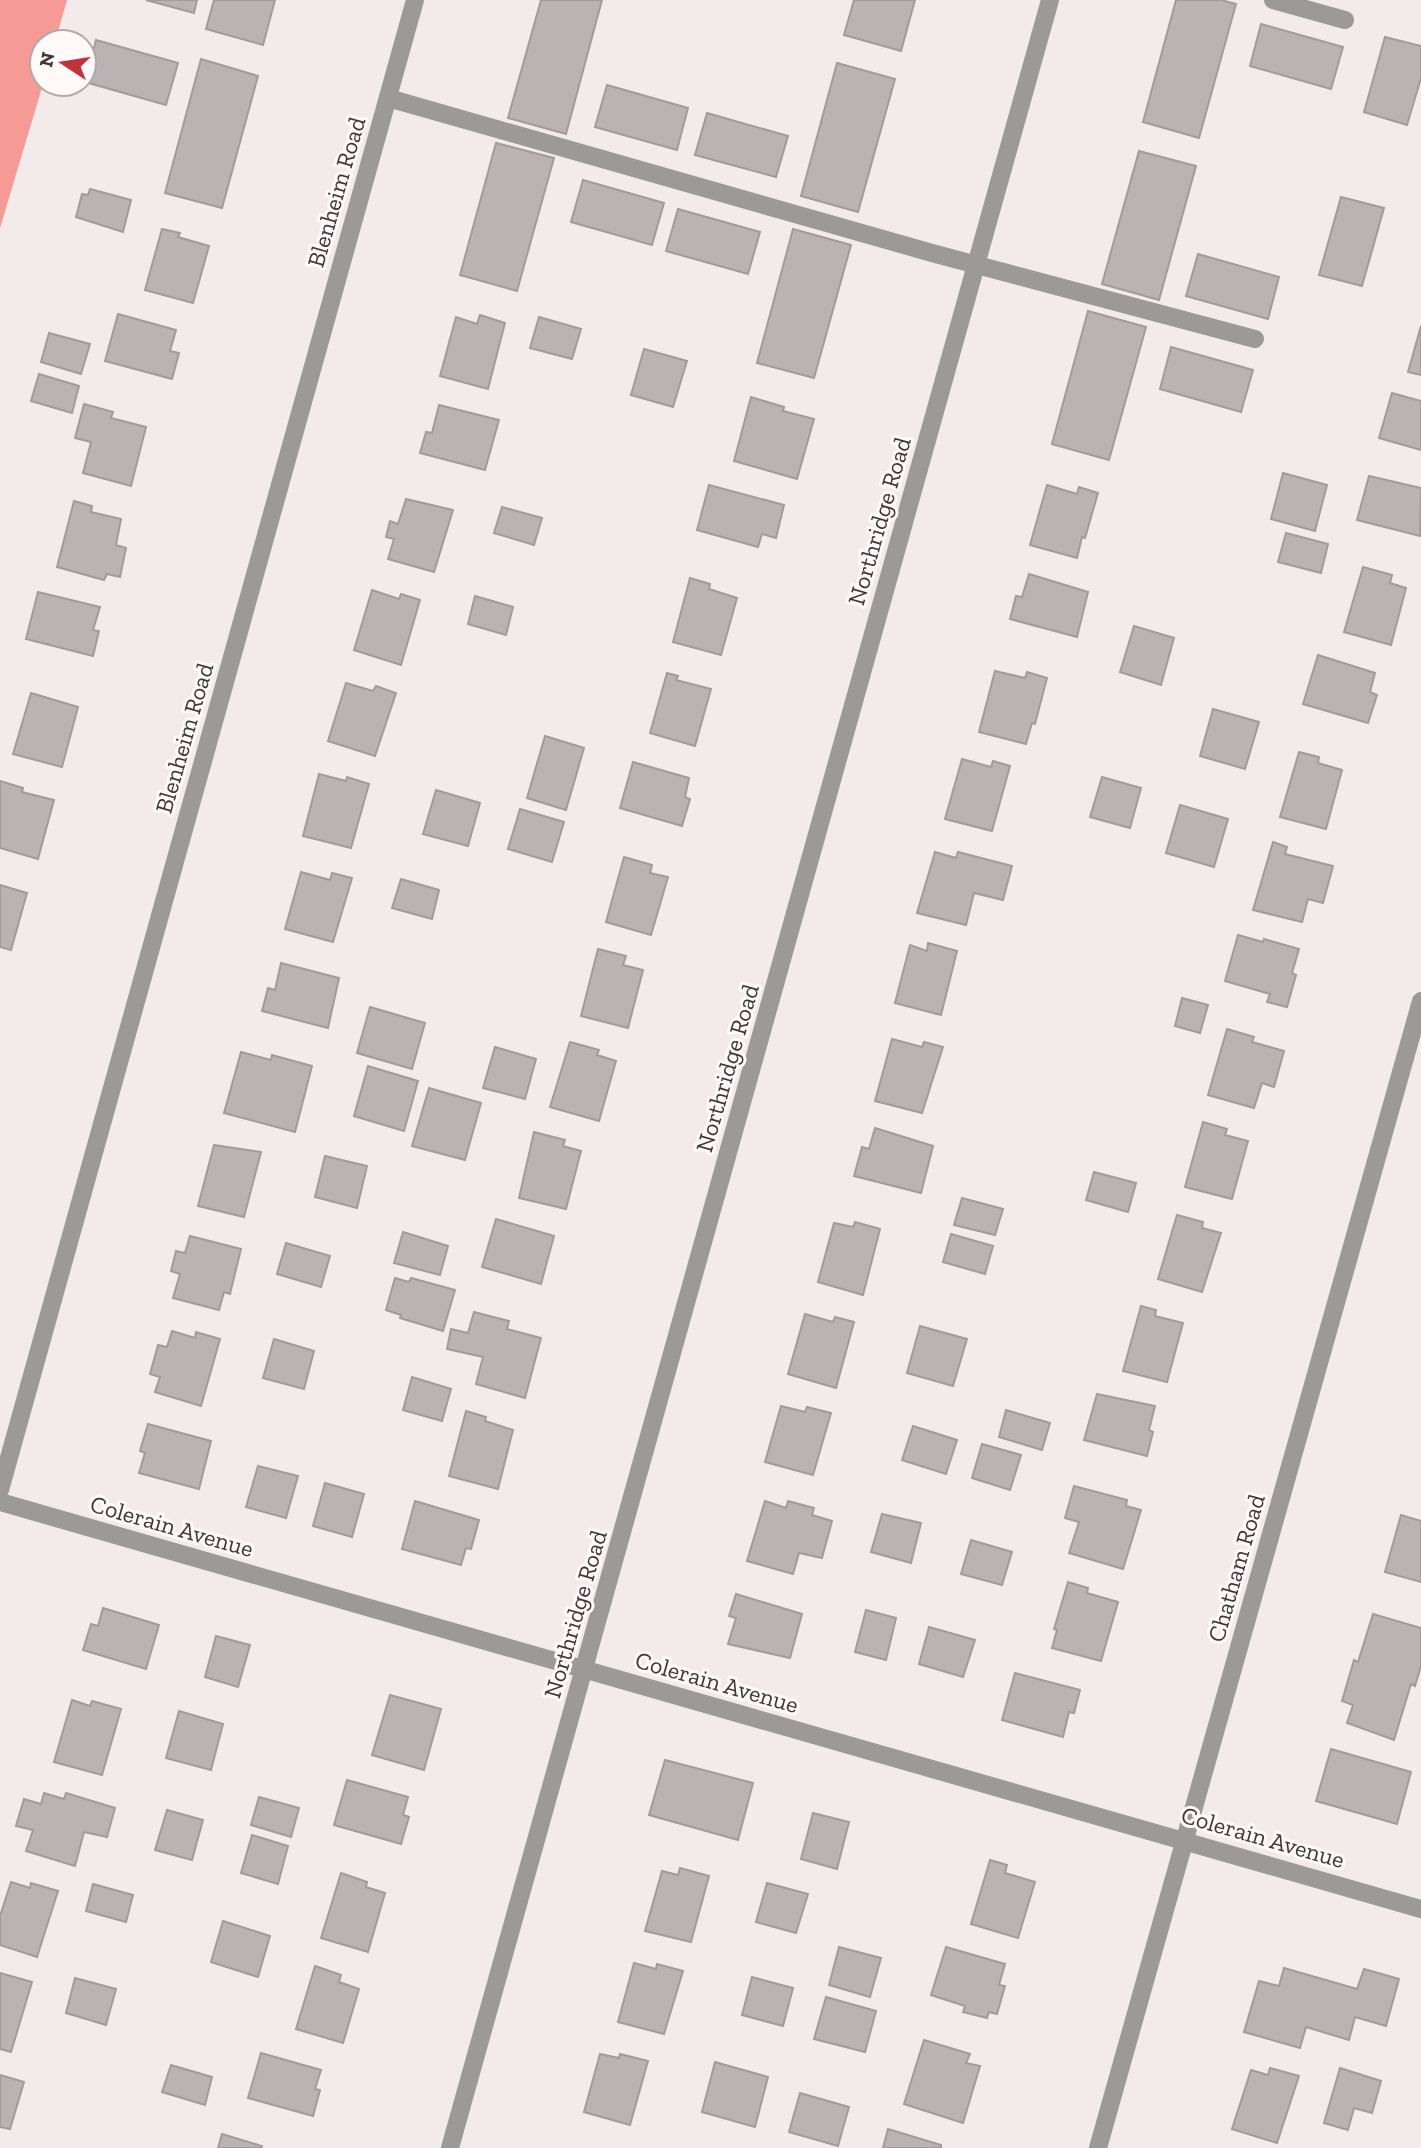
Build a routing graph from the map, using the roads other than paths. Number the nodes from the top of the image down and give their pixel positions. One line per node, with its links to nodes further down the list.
1 (415, 0): 5 (street, Blenheim Road)
2 (1050, 0): 6 (street, Northridge Road)
3 (1273, 0): 4 (street)
4 (1345, 20)
5 (388, 98): 6 (street); 9 (street, Blenheim Road)
6 (976, 265): 7 (street); 11 (street, Northridge Road)
7 (1255, 340)
8 (1421, 1001): 12 (street, Chatham Road)
9 (0, 1489)
10 (0, 1502): 11 (street, Colerain Avenue)
11 (584, 1670): 12 (street, Colerain Avenue); 14 (street, Northridge Road)
12 (1185, 1839): 13 (street, Colerain Avenue); 15 (street, Chatham Road)
13 (1421, 1909)
14 (450, 2148)
15 (1098, 2148)

